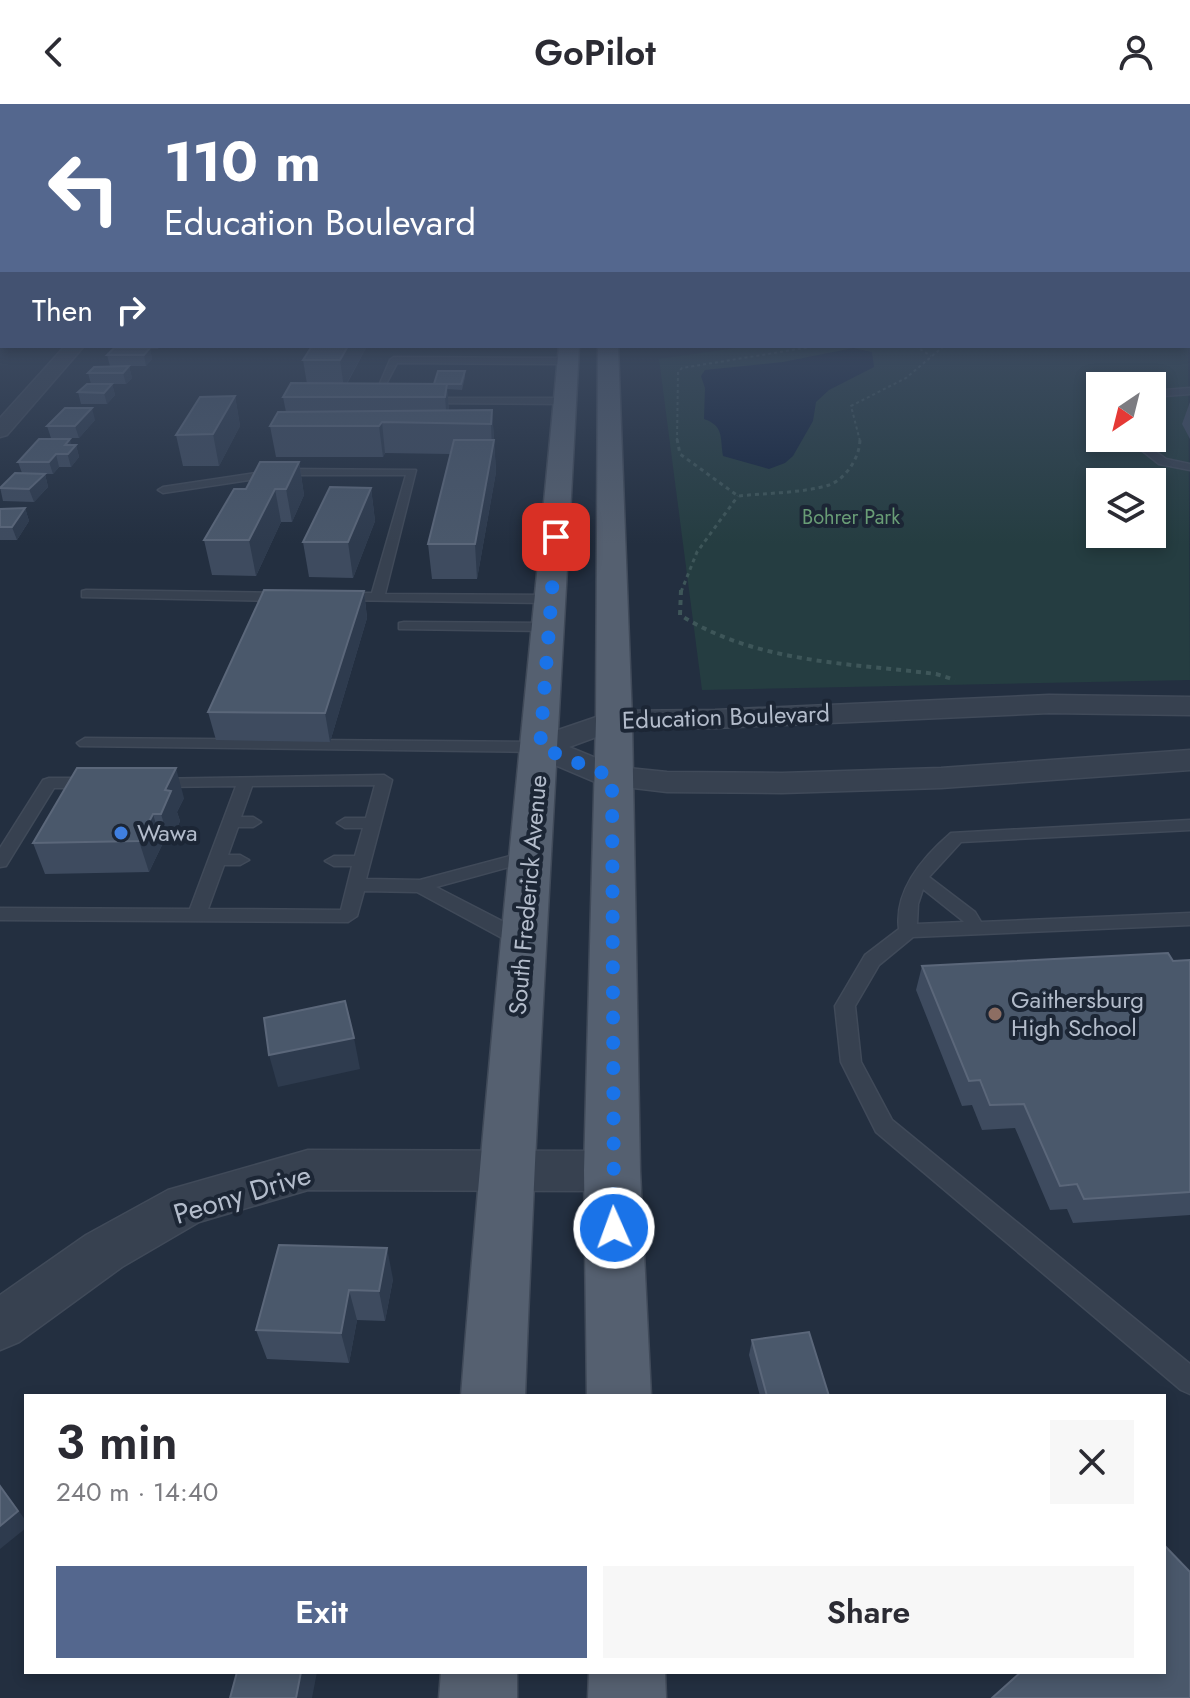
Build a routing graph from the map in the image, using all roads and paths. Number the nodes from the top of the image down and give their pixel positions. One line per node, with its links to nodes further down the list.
1 (31, 395): 8 (street)
2 (565, 395): 7 (main road, South Frederick Avenue)
3 (609, 395): 21 (main road)
4 (678, 395): 12 (path)
5 (868, 395): 12 (path)
6 (415, 401): 7 (lane)
7 (565, 401): 17 (main road, South Frederick Avenue)
8 (0, 431)
9 (1150, 452): 10 (lane)
10 (1190, 467)
11 (163, 490): 16 (lane)
12 (738, 496): 20 (path)
13 (86, 594): 14 (lane)
14 (301, 597)
15 (331, 597): 16 (lane)
16 (377, 598): 17 (lane)
17 (550, 613): 18 (lane); 23 (main road, South Frederick Avenue)
18 (404, 626)
19 (1190, 706): 20 (street, Education Boulevard)
20 (972, 707): 21 (street, Education Boulevard)
21 (614, 720): 23 (street, Education Boulevard); 26 (main road)
22 (85, 743): 25 (lane)
23 (540, 747): 25 (lane); 26 (street); 35 (main road, South Frederick Avenue)
24 (1190, 760): 26 (street)
25 (389, 763): 27 (lane); 33 (lane)
26 (612, 777): 51 (main road)
27 (246, 781): 28 (lane); 30 (lane)
28 (140, 782)
29 (110, 783): 40 (lane)
30 (231, 822): 31 (lane); 36 (lane)
31 (253, 822)
32 (345, 823): 33 (lane)
33 (373, 823): 39 (lane)
34 (1190, 825): 41 (lane)
35 (532, 855): 43 (lane); 49 (main road, South Frederick Avenue)
36 (217, 860): 37 (lane); 45 (lane)
37 (240, 860)
38 (334, 861): 39 (lane)
39 (363, 861): 42 (lane)
40 (0, 862)
41 (922, 880): 47 (lane); 48 (lane)
42 (358, 885): 43 (lane); 45 (lane)
43 (420, 886): 49 (lane)
44 (0, 914): 45 (lane)
45 (197, 915)
46 (1190, 919): 47 (lane)
47 (977, 930): 48 (lane)
48 (909, 931): 53 (lane)
49 (524, 941): 50 (main road, South Frederick Avenue)
50 (505, 1171): 51 (street, Peony Drive); 52 (street, Peony Drive); 54 (main road, South Frederick Avenue)
51 (612, 1171): 55 (main road)
52 (0, 1325)
53 (1190, 1381)
54 (493, 1394)
55 (619, 1394)
56 (479, 1674): 58 (main road)
57 (627, 1674): 59 (main road)
58 (478, 1698)
59 (627, 1698)

